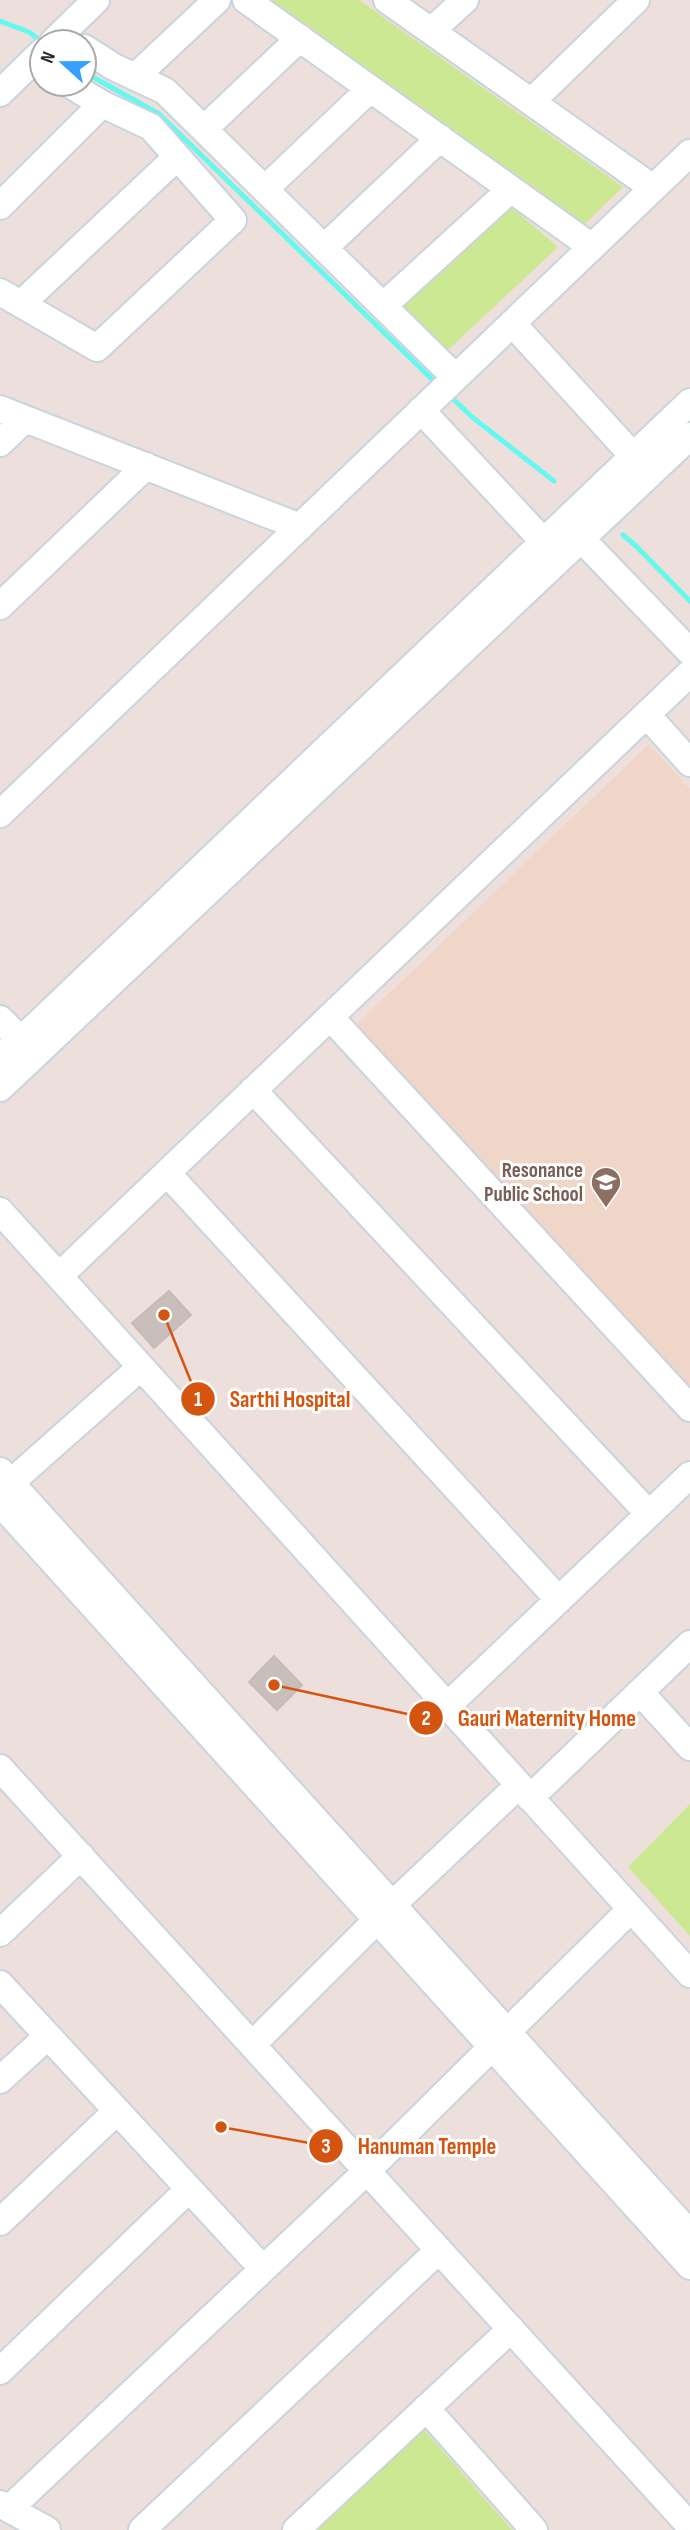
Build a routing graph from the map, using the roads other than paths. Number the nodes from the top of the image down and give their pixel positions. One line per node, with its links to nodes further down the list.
1 (96, 0): 7 (street)
2 (216, 0): 12 (street)
3 (246, 0): 9 (street)
4 (387, 0): 8 (street)
5 (464, 0): 8 (street)
6 (636, 0): 16 (street)
7 (70, 28)
8 (431, 31): 16 (street)
9 (300, 38): 13 (street); 18 (street)
10 (98, 56): 12 (street)
11 (28, 68): 14 (street)
12 (135, 78): 18 (street)
13 (370, 89): 19 (street); 23 (street)
14 (0, 93)
15 (92, 98): 17 (street)
16 (531, 102): 22 (street)
17 (102, 104): 21 (street); 25 (street)
18 (204, 129): 23 (street)
19 (440, 138): 24 (street); 27 (street)
20 (690, 153): 22 (street)
21 (177, 157): 28 (street); 28 (street)
22 (653, 188): 26 (street)
23 (265, 190): 27 (street)
24 (512, 190): 26 (street); 29 (street)
25 (0, 206)
26 (592, 247): 30 (street)
27 (324, 248): 29 (street)
28 (11, 298)
29 (383, 306): 31 (street)
30 (512, 323): 31 (street); 37 (street)
31 (441, 392): 39 (street); 41 (street)
32 (690, 402): 37 (street)
33 (0, 409): 34 (street)
34 (25, 419): 36 (street); 38 (street)
35 (690, 436): 37 (street)
36 (0, 443)
37 (641, 465): 40 (street)
38 (145, 466): 39 (street); 42 (street)
39 (300, 527): 47 (street)
40 (573, 530): 41 (street); 43 (street)
41 (552, 551): 50 (street); 52 (street)
42 (0, 606)
43 (690, 652)
44 (690, 673): 45 (street)
45 (647, 715): 46 (street); 48 (street)
46 (690, 763)
47 (0, 814)
48 (330, 1017): 53 (street); 58 (street)
49 (0, 1019): 50 (street)
50 (21, 1040): 51 (street)
51 (0, 1056)
52 (0, 1088)
53 (253, 1090): 54 (street); 61 (street)
54 (167, 1173): 56 (street); 62 (street)
55 (0, 1211): 56 (street)
56 (59, 1276): 57 (street)
57 (141, 1367): 60 (street); 65 (street)
58 (690, 1408)
59 (690, 1475): 61 (street)
60 (3, 1487): 71 (street)
61 (649, 1514): 62 (street)
62 (559, 1600): 65 (street)
63 (690, 1644): 64 (street)
64 (640, 1692): 66 (street); 68 (street)
65 (447, 1706): 68 (street)
66 (690, 1747)
67 (4, 1779): 69 (street)
68 (525, 1791): 70 (street); 71 (street)
69 (80, 1856): 72 (street); 77 (street)
70 (631, 1909): 73 (street); 76 (street)
71 (385, 1912): 76 (street); 77 (street)
72 (0, 1933)
73 (690, 1974)
74 (0, 1984): 75 (street)
75 (48, 2036): 78 (street); 79 (street)
76 (499, 2039): 80 (street); 83 (street); 85 (street)
77 (252, 2045): 80 (street)
78 (0, 2080)
79 (117, 2110): 81 (street); 82 (street)
80 (367, 2171): 84 (street); 86 (street)
81 (189, 2189): 86 (street); 88 (street)
82 (0, 2222)
83 (690, 2234)
84 (439, 2250): 87 (street); 93 (street)
85 (690, 2266)
86 (263, 2269): 90 (street)
87 (511, 2329): 89 (street); 91 (street)
88 (0, 2371)
89 (426, 2408): 94 (street); 95 (street)
90 (5, 2507): 92 (street)
91 (690, 2526)
92 (47, 2530)
93 (142, 2530)
94 (296, 2530)
95 (534, 2530)

